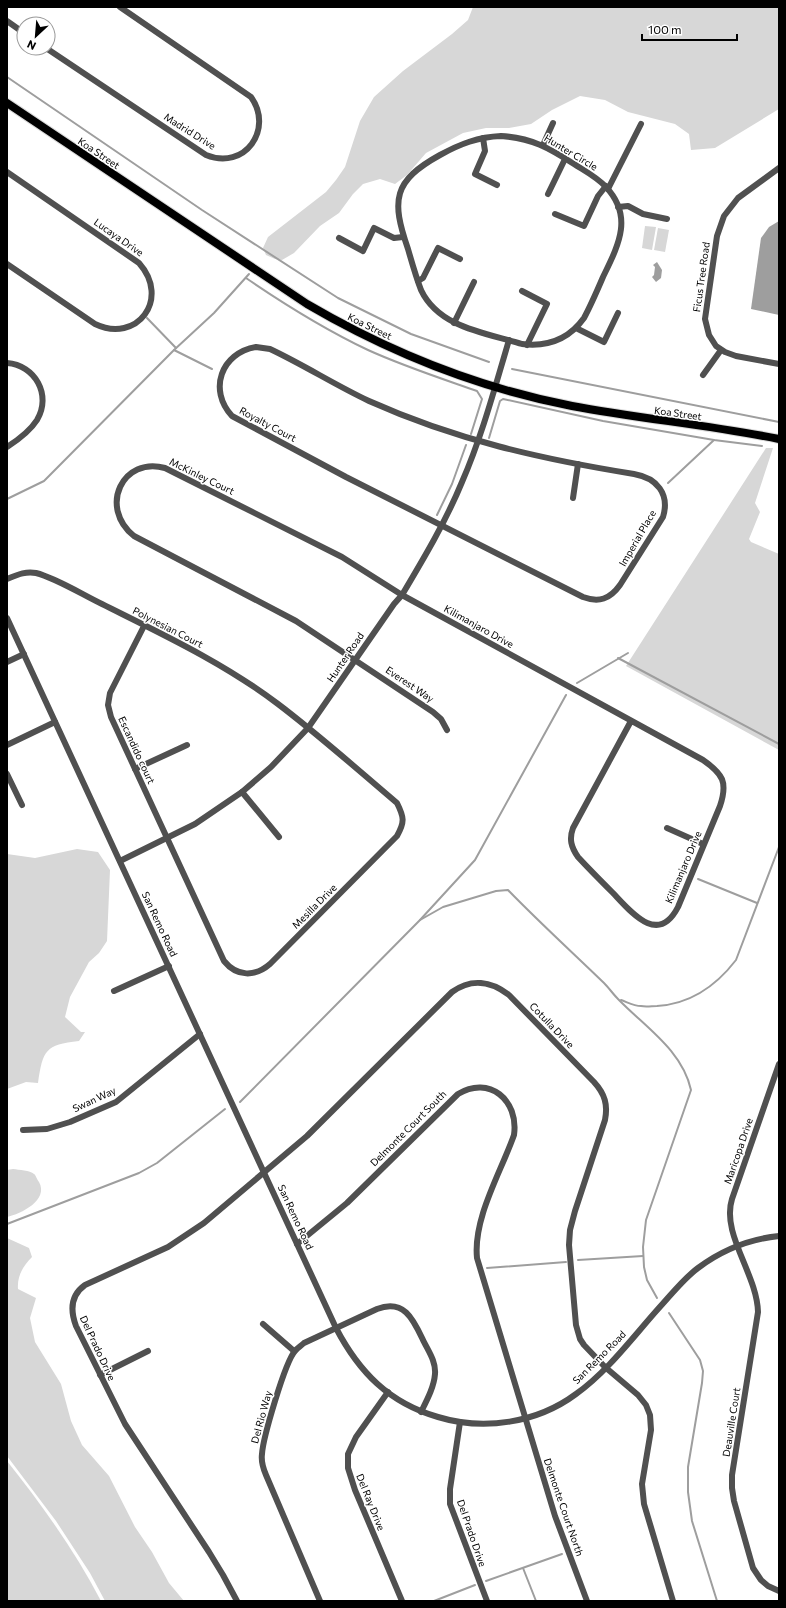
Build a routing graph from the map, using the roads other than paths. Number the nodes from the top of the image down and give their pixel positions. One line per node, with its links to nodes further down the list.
1 (120, 7): 4 (street, Madrid Drive)
2 (7, 21): 3 (street)
3 (16, 27)
4 (56, 55)
5 (7, 103): 35 (main road, Koa Street)
6 (553, 123): 9 (street)
7 (641, 124): 14 (street)
8 (483, 138): 9 (street, Hunter Circle); 13 (street); 19 (street, Hunter Circle)
9 (543, 145): 10 (street, Hunter Circle)
10 (566, 159): 14 (street, Hunter Circle); 15 (street)
11 (779, 168): 31 (street, Ficus Tree Road)
12 (7, 172): 22 (street, Lucaya Drive)
13 (497, 185)
14 (607, 188): 16 (street, Hunter Circle); 17 (street)
15 (548, 194)
16 (618, 207): 18 (street); 28 (street, Hunter Circle)
17 (555, 214)
18 (667, 219)
19 (403, 237): 20 (street); 23 (street, Hunter Circle)
20 (339, 238)
21 (460, 259): 23 (street)
22 (7, 264)
23 (418, 281): 27 (street, Hunter Circle)
24 (474, 282): 27 (street)
25 (522, 291): 30 (street)
26 (618, 313): 28 (street)
27 (454, 323): 29 (street, Hunter Circle)
28 (576, 328): 30 (street, Hunter Circle)
29 (508, 340): 30 (street, Hunter Circle); 35 (street)
30 (527, 345)
31 (721, 350): 33 (street); 34 (street)
32 (7, 363): 38 (street)
33 (779, 364)
34 (703, 374)
35 (495, 387): 36 (main road, Koa Street); 37 (street, Hunter Road)
36 (779, 438)
37 (477, 441): 39 (street, Imperial Place); 41 (street, Hunter Road); 41 (street, Royalty Court)
38 (7, 447)
39 (578, 464): 40 (street); 41 (street, Imperial Place)
40 (573, 498)
41 (442, 525): 43 (street, Hunter Road)
42 (7, 579): 45 (street, Polynesian Court)
43 (402, 595): 47 (street, Hunter Road); 47 (street, McKinley Court); 49 (street, Kilimanjaro Drive)
44 (7, 618): 46 (street, San Remo Road)
45 (144, 626): 51 (street, Polynesian Court); 55 (street, Escandido court)
46 (24, 654): 48 (street); 50 (street, San Remo Road)
47 (356, 660): 51 (street, Hunter Road); 52 (street, Everest Way)
48 (7, 662)
49 (631, 721): 62 (street, Kilimanjaro Drive); 62 (street, Kilimanjaro Drive)
50 (55, 722): 53 (street); 63 (street, San Remo Road)
51 (308, 728): 57 (street, Hunter Road); 61 (street, Mesilla Drive)
52 (447, 730)
53 (7, 745)
54 (187, 745): 55 (street)
55 (135, 769): 61 (street, Escandido court)
56 (7, 774): 58 (street)
57 (242, 792): 60 (street); 61 (street, Hunter Road)
58 (22, 805)
59 (667, 828): 62 (street)
60 (279, 837)
61 (167, 839): 63 (street, Hunter Road)
62 (703, 844)
63 (120, 861): 64 (street, San Remo Road)
64 (168, 966): 65 (street); 66 (street, San Remo Road)
65 (114, 991)
66 (200, 1034): 68 (street, Swan Way); 69 (street, San Remo Road)
67 (779, 1064): 72 (street, Maricopa Drive)
68 (23, 1130)
69 (264, 1172): 71 (street, San Remo Road); 77 (street, Cotulla Drive); 78 (street, Del Prado Drive)
70 (779, 1236): 72 (street, San Remo Road)
71 (297, 1244): 74 (street, San Remo Road); 81 (street, Delmonte Court South)
72 (738, 1246): 77 (street, San Remo Road); 83 (street, Deauville Court)
73 (263, 1324): 76 (street)
74 (336, 1328): 76 (street); 79 (street, San Remo Road); 80 (street)
75 (148, 1350): 78 (street)
76 (294, 1351): 85 (street, Del Rio Way)
77 (605, 1367): 81 (street, San Remo Road); 89 (street)
78 (100, 1375): 84 (street, Del Prado Drive)
79 (388, 1392): 80 (street, San Remo Road); 86 (street, Del Ray Drive)
80 (421, 1412): 82 (street, San Remo Road)
81 (525, 1418): 82 (street, San Remo Road); 88 (street, Delmonte Court North)
82 (460, 1422): 87 (street, Del Prado Drive)
83 (779, 1591)
84 (237, 1601)
85 (320, 1601)
86 (402, 1601)
87 (487, 1601)
88 (587, 1601)
89 (673, 1601)

